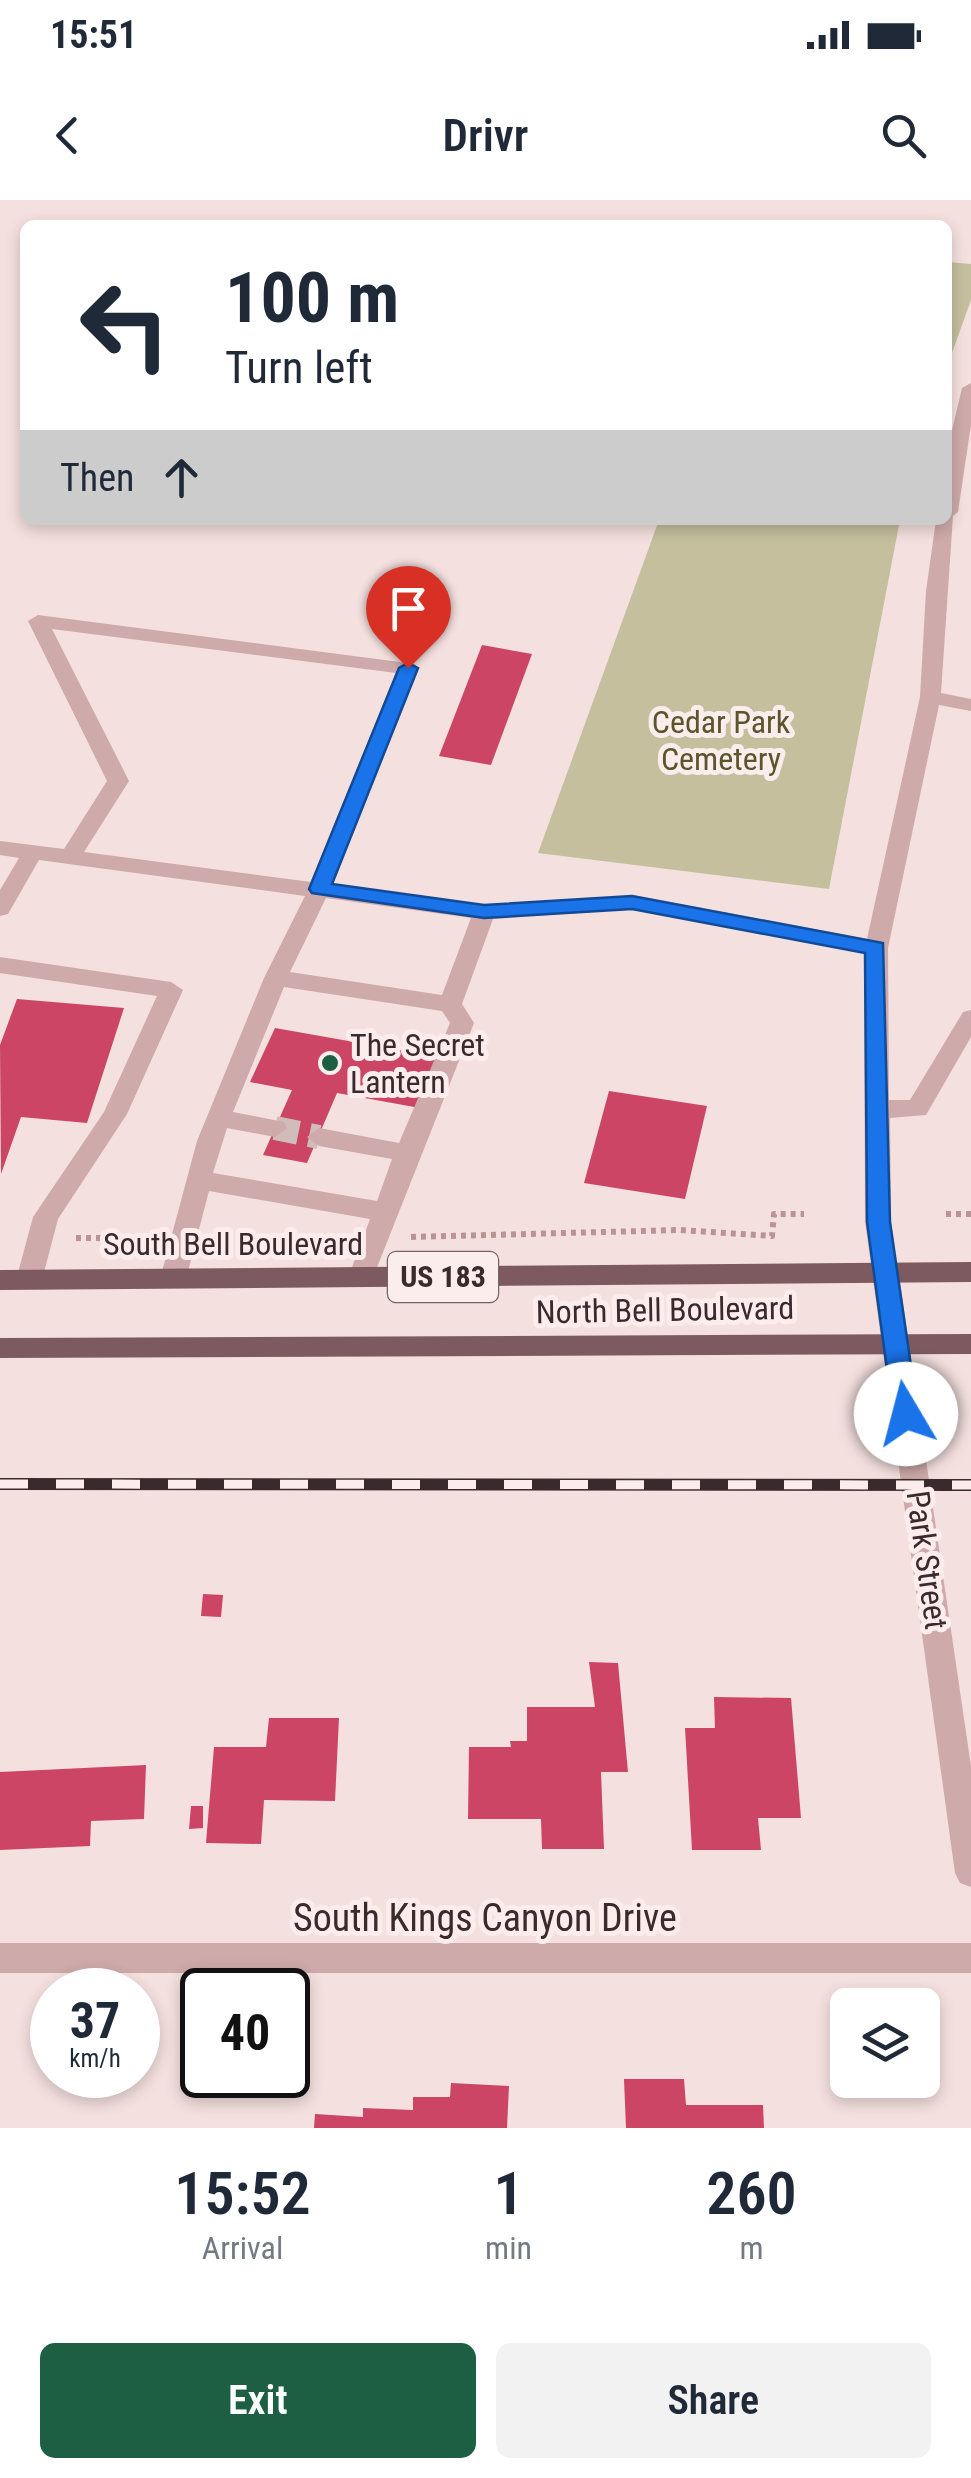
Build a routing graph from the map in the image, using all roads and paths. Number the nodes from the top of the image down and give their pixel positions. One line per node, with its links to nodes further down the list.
1 (971, 388): 2 (street)
2 (964, 446): 3 (street)
3 (952, 496)
4 (945, 525): 5 (street, Park Street)
5 (930, 697): 6 (street); 13 (street, Park Street)
6 (971, 705)
7 (0, 848): 8 (street)
8 (33, 852): 9 (street); 11 (street)
9 (70, 857): 10 (street); 10 (street)
10 (320, 889): 12 (street); 15 (street)
11 (0, 909)
12 (484, 912): 13 (street); 16 (street)
13 (876, 948): 18 (street, Park Street)
14 (0, 965): 34 (street)
15 (276, 978): 16 (street); 19 (street)
16 (450, 1004): 22 (street)
17 (971, 1018): 18 (street)
18 (880, 1109): 29 (street, Park Street)
19 (218, 1118): 20 (street); 23 (street)
20 (275, 1128)
21 (319, 1137): 22 (street)
22 (408, 1152): 24 (street)
23 (199, 1180): 24 (street); 32 (street)
24 (385, 1212): 31 (street)
25 (792, 1214): 26 (path)
26 (804, 1214)
27 (946, 1214): 28 (path)
28 (971, 1214)
29 (886, 1271): 30 (main road, US 183); 31 (main road, South Bell Boulevard / US 183); 35 (street, Park Street)
30 (971, 1272)
31 (361, 1278): 32 (main road, South Bell Boulevard / US 183)
32 (174, 1279): 34 (main road, South Bell Boulevard / US 183)
33 (0, 1280): 34 (main road, South Bell Boulevard / US 183)
34 (29, 1280)
35 (895, 1343): 36 (main road, North Bell Boulevard / US 183); 37 (main road, North Bell Boulevard / US 183); 38 (street, Park Street)
36 (971, 1344)
37 (0, 1348)
38 (971, 1873)
39 (0, 1958): 40 (street, South Kings Canyon Drive)
40 (971, 1958)

